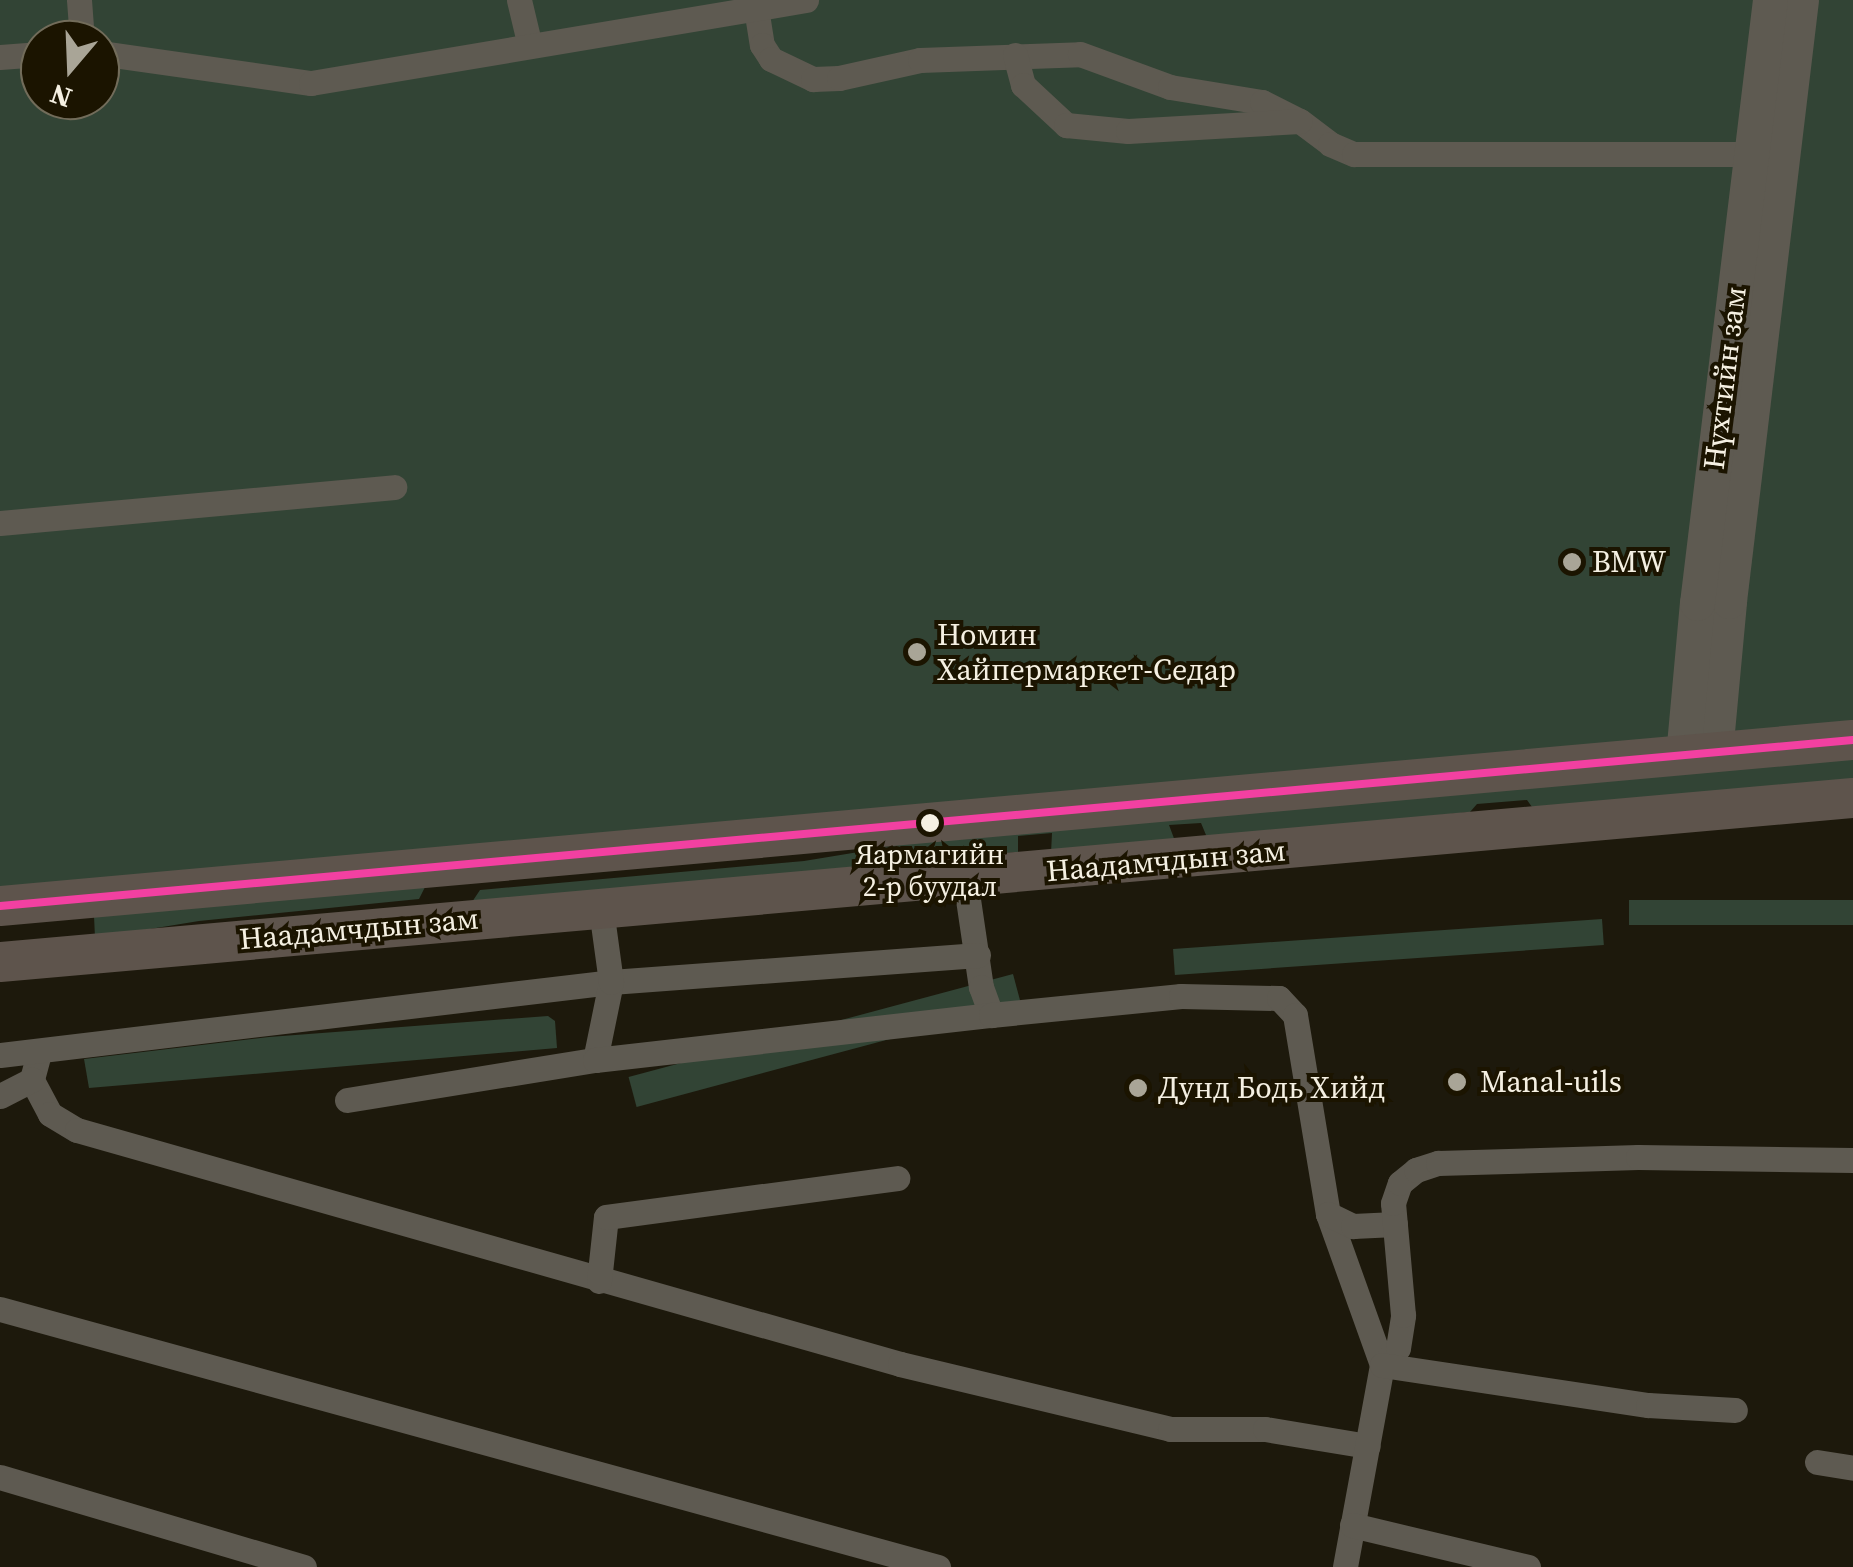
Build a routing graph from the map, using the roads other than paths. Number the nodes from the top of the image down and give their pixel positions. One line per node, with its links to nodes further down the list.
1 (519, 0): 6 (street)
2 (806, 0): 5 (street)
3 (1770, 0): 10 (main road, Нүхтийн зам)
4 (1801, 0): 14 (main road, Нүхтийн зам)
5 (756, 8): 6 (street); 7 (street)
6 (530, 46): 8 (street)
7 (1015, 55): 9 (street); 9 (street)
8 (120, 57)
9 (1300, 121): 10 (street)
10 (1752, 154): 14 (main road, Нүхтийн зам)
11 (394, 487): 12 (street)
12 (0, 524)
13 (1853, 740): 14 (highway, Наадамчдын зам)
14 (1699, 754): 15 (highway, Наадамчдын зам)
15 (1497, 774): 17 (highway, Наадамчдын зам); 19 (highway)
16 (1853, 798): 19 (highway, Наадамчдын зам)
17 (1193, 799): 18 (highway, Наадамчдын зам); 20 (highway)
18 (1019, 814): 21 (highway, Наадамчдын зам); 22 (highway)
19 (1504, 829): 20 (highway, Наадамчдын зам)
20 (1204, 857): 22 (highway, Наадамчдын зам)
21 (440, 869): 24 (highway, Наадамчдын зам); 26 (highway)
22 (1026, 874): 23 (highway, Наадамчдын зам)
23 (965, 880): 25 (highway, Наадамчдын зам); 27 (street)
24 (0, 906)
25 (601, 909): 26 (highway, Наадамчдын зам); 29 (street)
26 (446, 920): 28 (highway, Наадамчдын зам)
27 (978, 955): 29 (street); 30 (street)
28 (0, 962)
29 (611, 982): 31 (street); 33 (street)
30 (991, 1014): 33 (street); 39 (street)
31 (40, 1053): 32 (street); 34 (street)
32 (0, 1056)
33 (594, 1060): 36 (street)
34 (32, 1080): 35 (street); 41 (street)
35 (0, 1096)
36 (347, 1100)
37 (1853, 1160): 40 (street)
38 (897, 1178): 41 (street)
39 (1328, 1214): 40 (street); 43 (street)
40 (1395, 1224): 43 (street)
41 (599, 1281): 45 (street)
42 (0, 1309): 51 (street)
43 (1382, 1365): 44 (street); 45 (street)
44 (1735, 1410)
45 (1368, 1446): 49 (street)
46 (1817, 1462): 47 (street)
47 (1853, 1468)
48 (0, 1477): 50 (street)
49 (1352, 1524): 52 (street); 53 (street)
50 (304, 1567)
51 (938, 1567)
52 (1345, 1567)
53 (1528, 1567)

